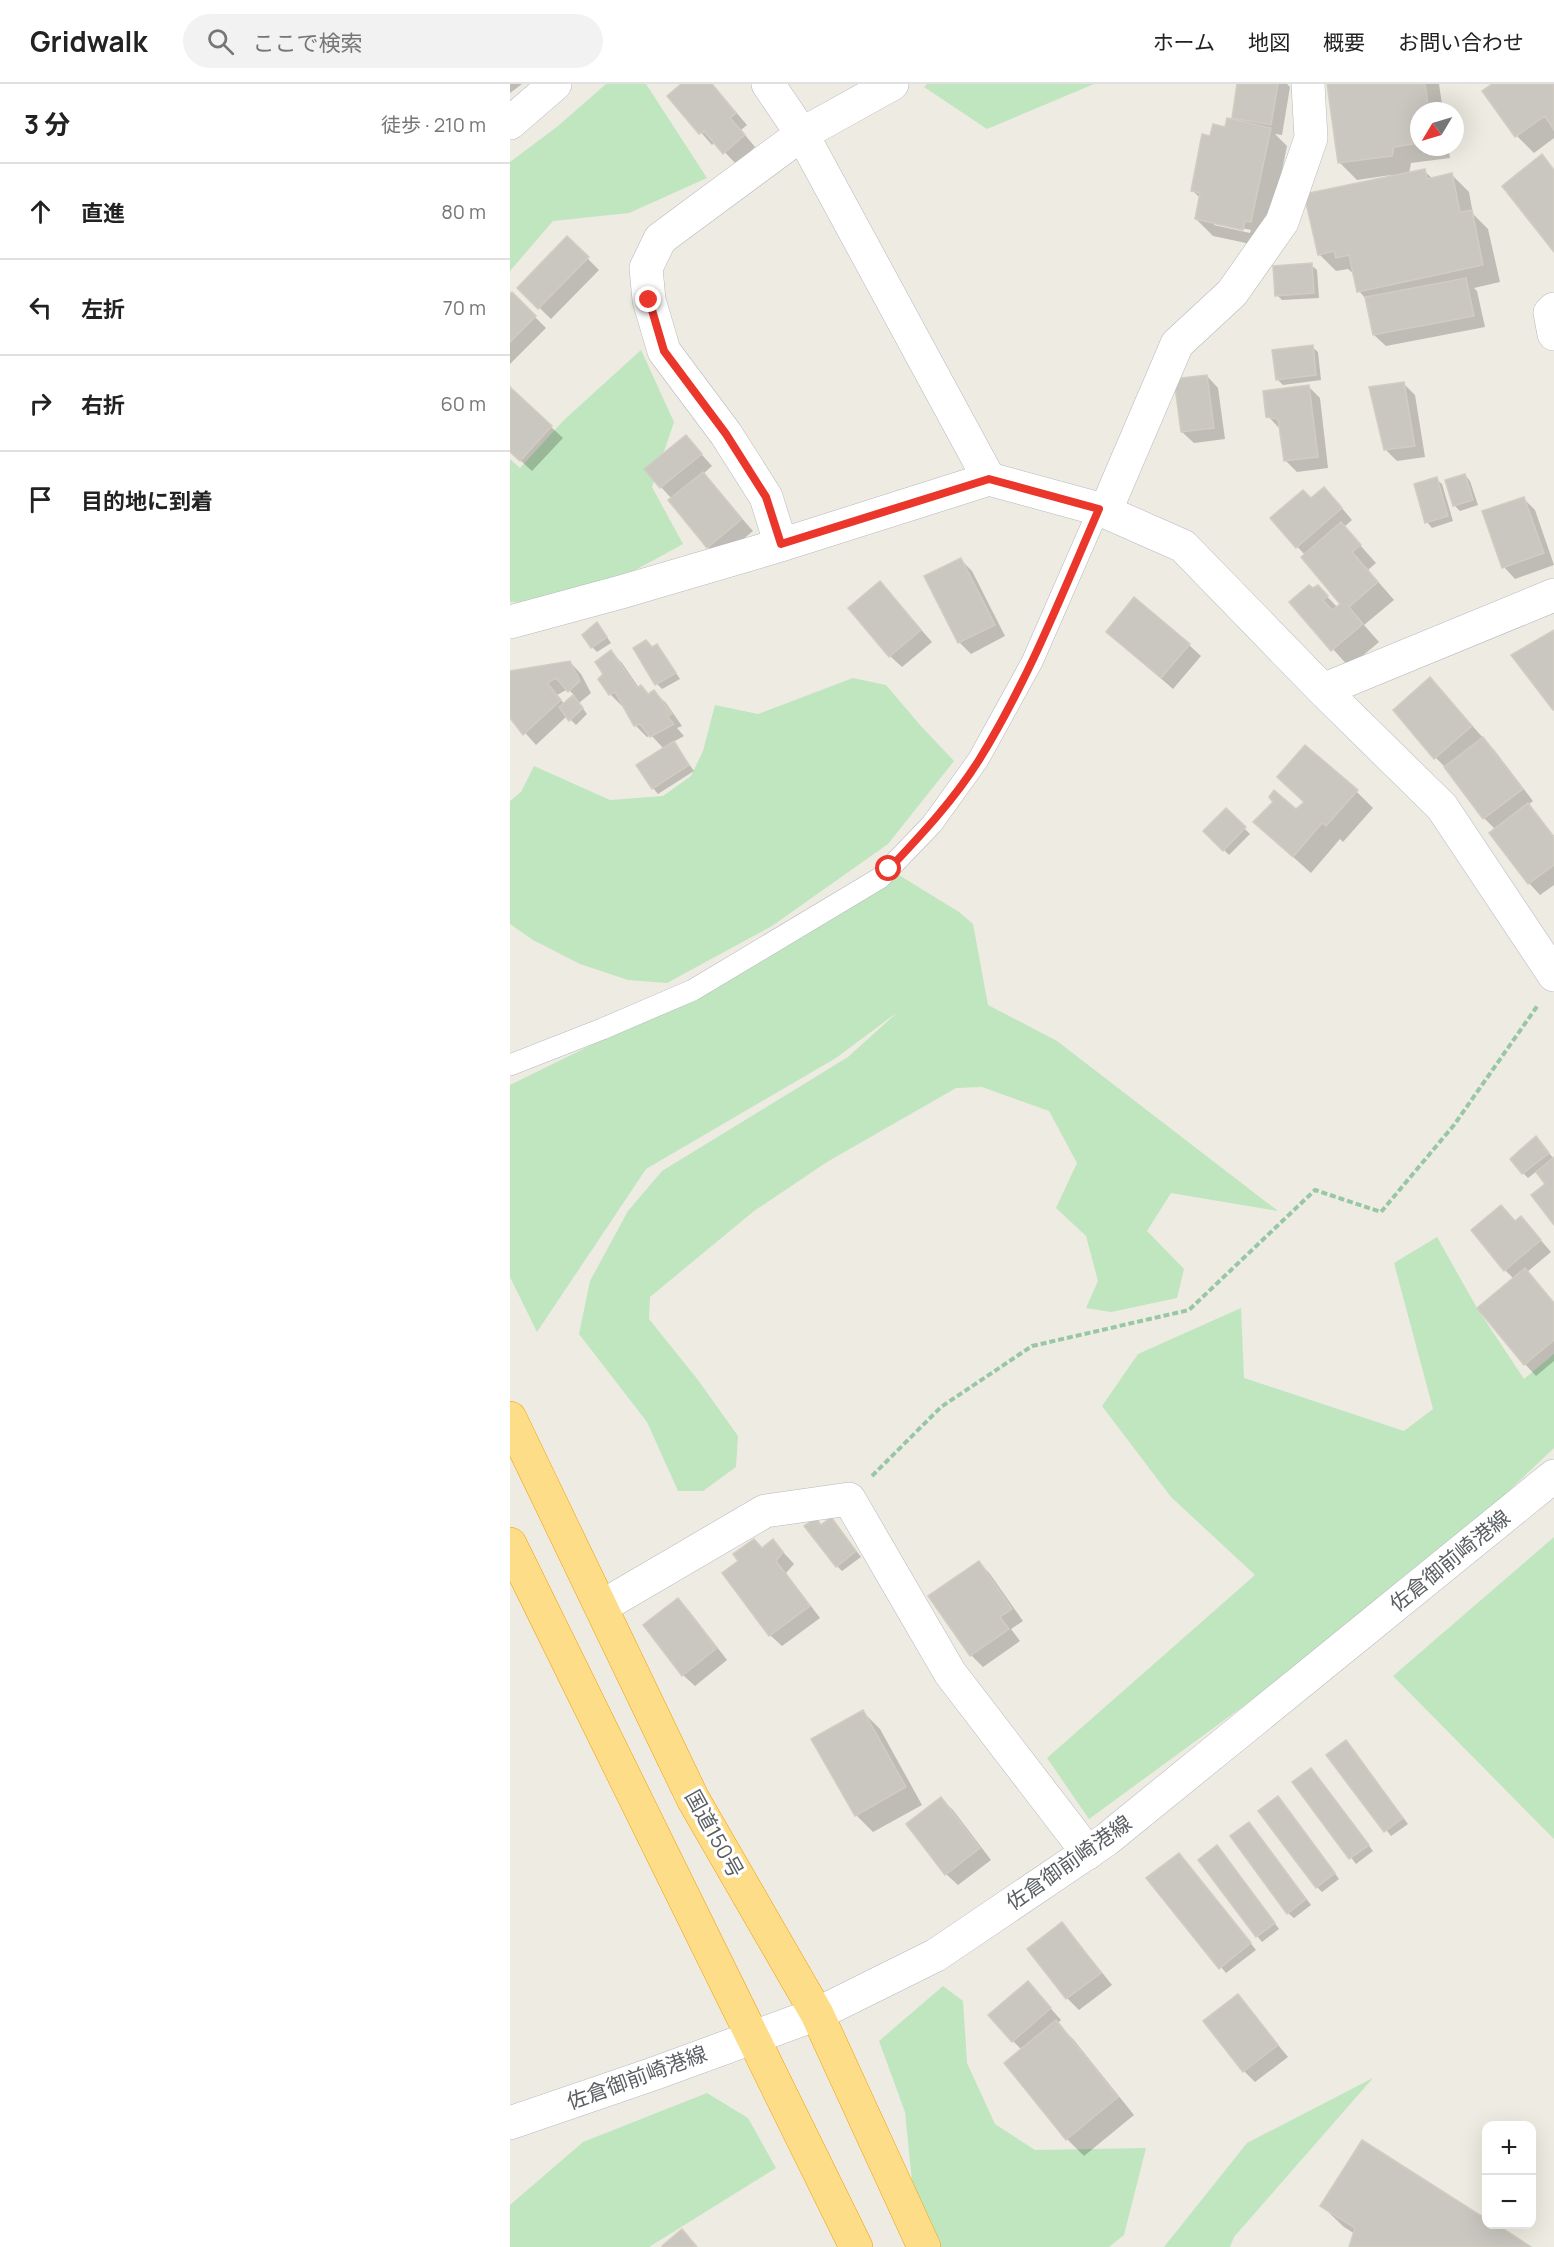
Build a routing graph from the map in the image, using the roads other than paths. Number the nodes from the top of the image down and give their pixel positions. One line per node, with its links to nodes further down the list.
1 (555, 84): 5 (street)
2 (768, 84): 6 (street)
3 (892, 84): 6 (street)
4 (1308, 84): 10 (street)
5 (510, 123)
6 (802, 134): 9 (street); 11 (street)
7 (1554, 309): 8 (street)
8 (1554, 334)
9 (989, 479): 10 (street); 11 (street)
10 (1102, 510): 14 (street); 16 (lane)
11 (781, 544): 13 (street)
12 (1554, 596): 14 (street)
13 (510, 622)
14 (1323, 690): 15 (street)
15 (1547, 988)
16 (510, 1065)
17 (510, 1418): 20 (highway, 国道150号)
18 (1554, 1476): 21 (street, 佐倉御前崎港線)
19 (510, 1544): 23 (highway)
20 (601, 1606): 21 (street); 22 (highway, 国道150号)
21 (1088, 1852): 22 (street, 佐倉御前崎港線)
22 (817, 2014): 23 (street, 佐倉御前崎港線); 26 (highway, 国道150号)
23 (753, 2036): 24 (street, 佐倉御前崎港線); 25 (highway)
24 (510, 2123)
25 (856, 2247)
26 (924, 2247)

